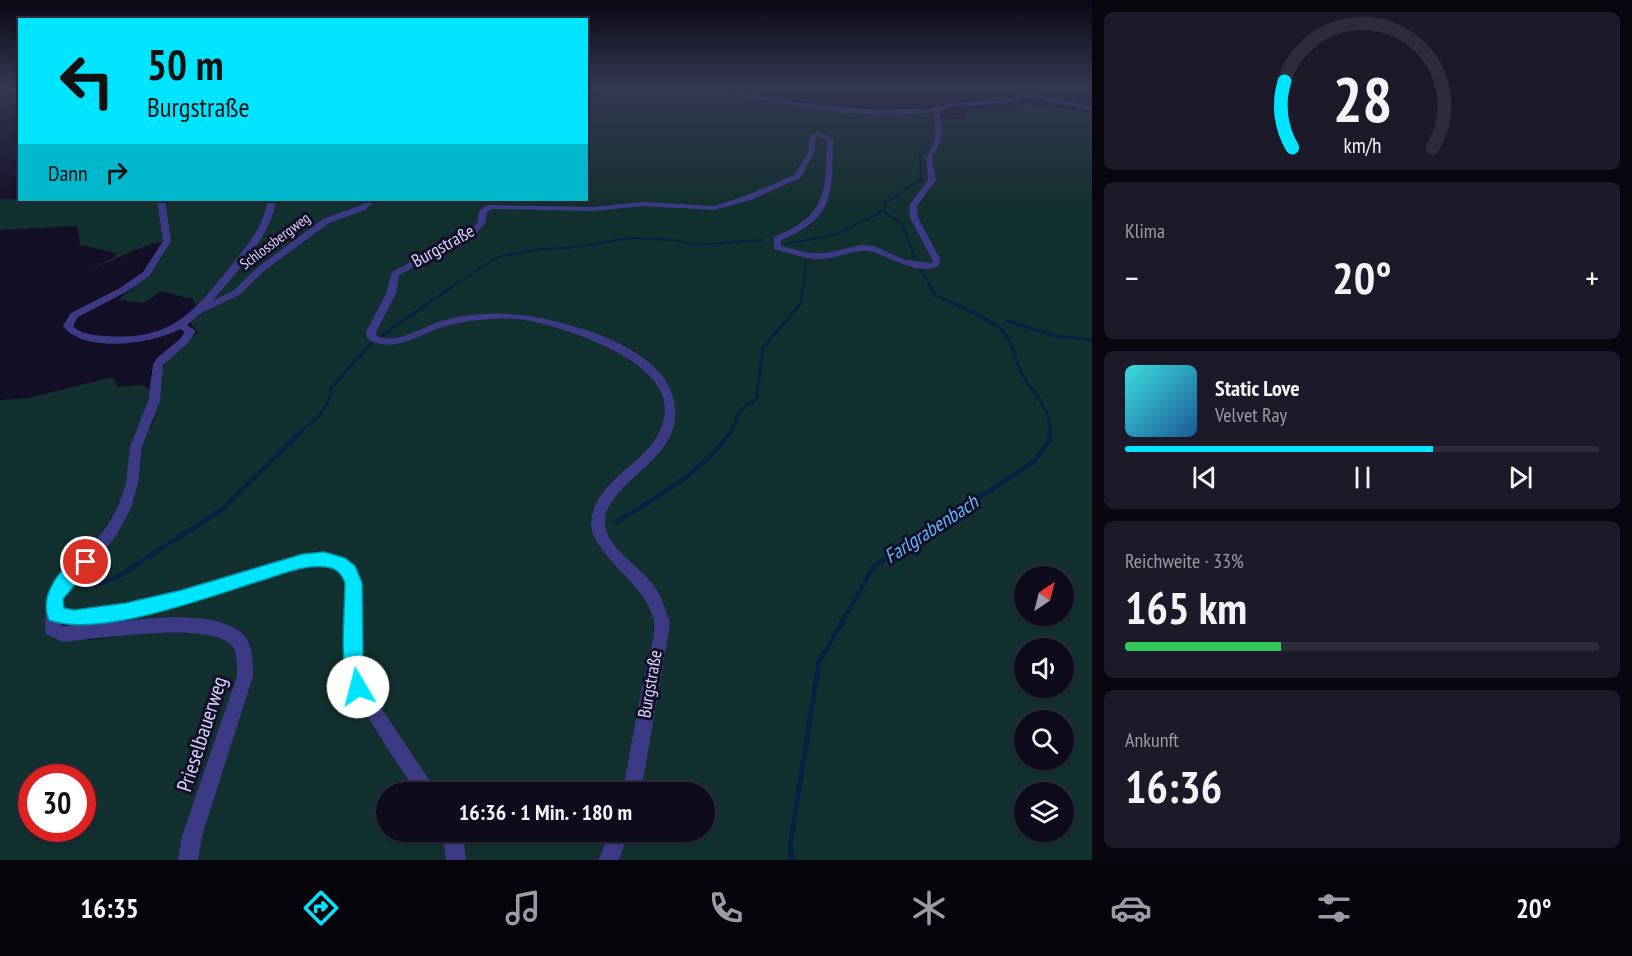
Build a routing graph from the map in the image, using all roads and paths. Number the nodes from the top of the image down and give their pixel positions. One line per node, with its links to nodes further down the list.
1 (938, 128): 9 (street, Burgstraße)
2 (161, 201): 6 (street)
3 (272, 201): 5 (street, Schlossbergweg)
4 (371, 201): 5 (street, Schlossbergweg)
5 (198, 311): 6 (street, Schlossbergweg)
6 (181, 325): 7 (street)
7 (55, 614): 8 (street); 12 (street, Prieselbauerweg)
8 (421, 782)
9 (634, 782)
10 (453, 842): 13 (street)
11 (615, 842): 14 (street)
12 (188, 860)
13 (456, 860)
14 (609, 860)

